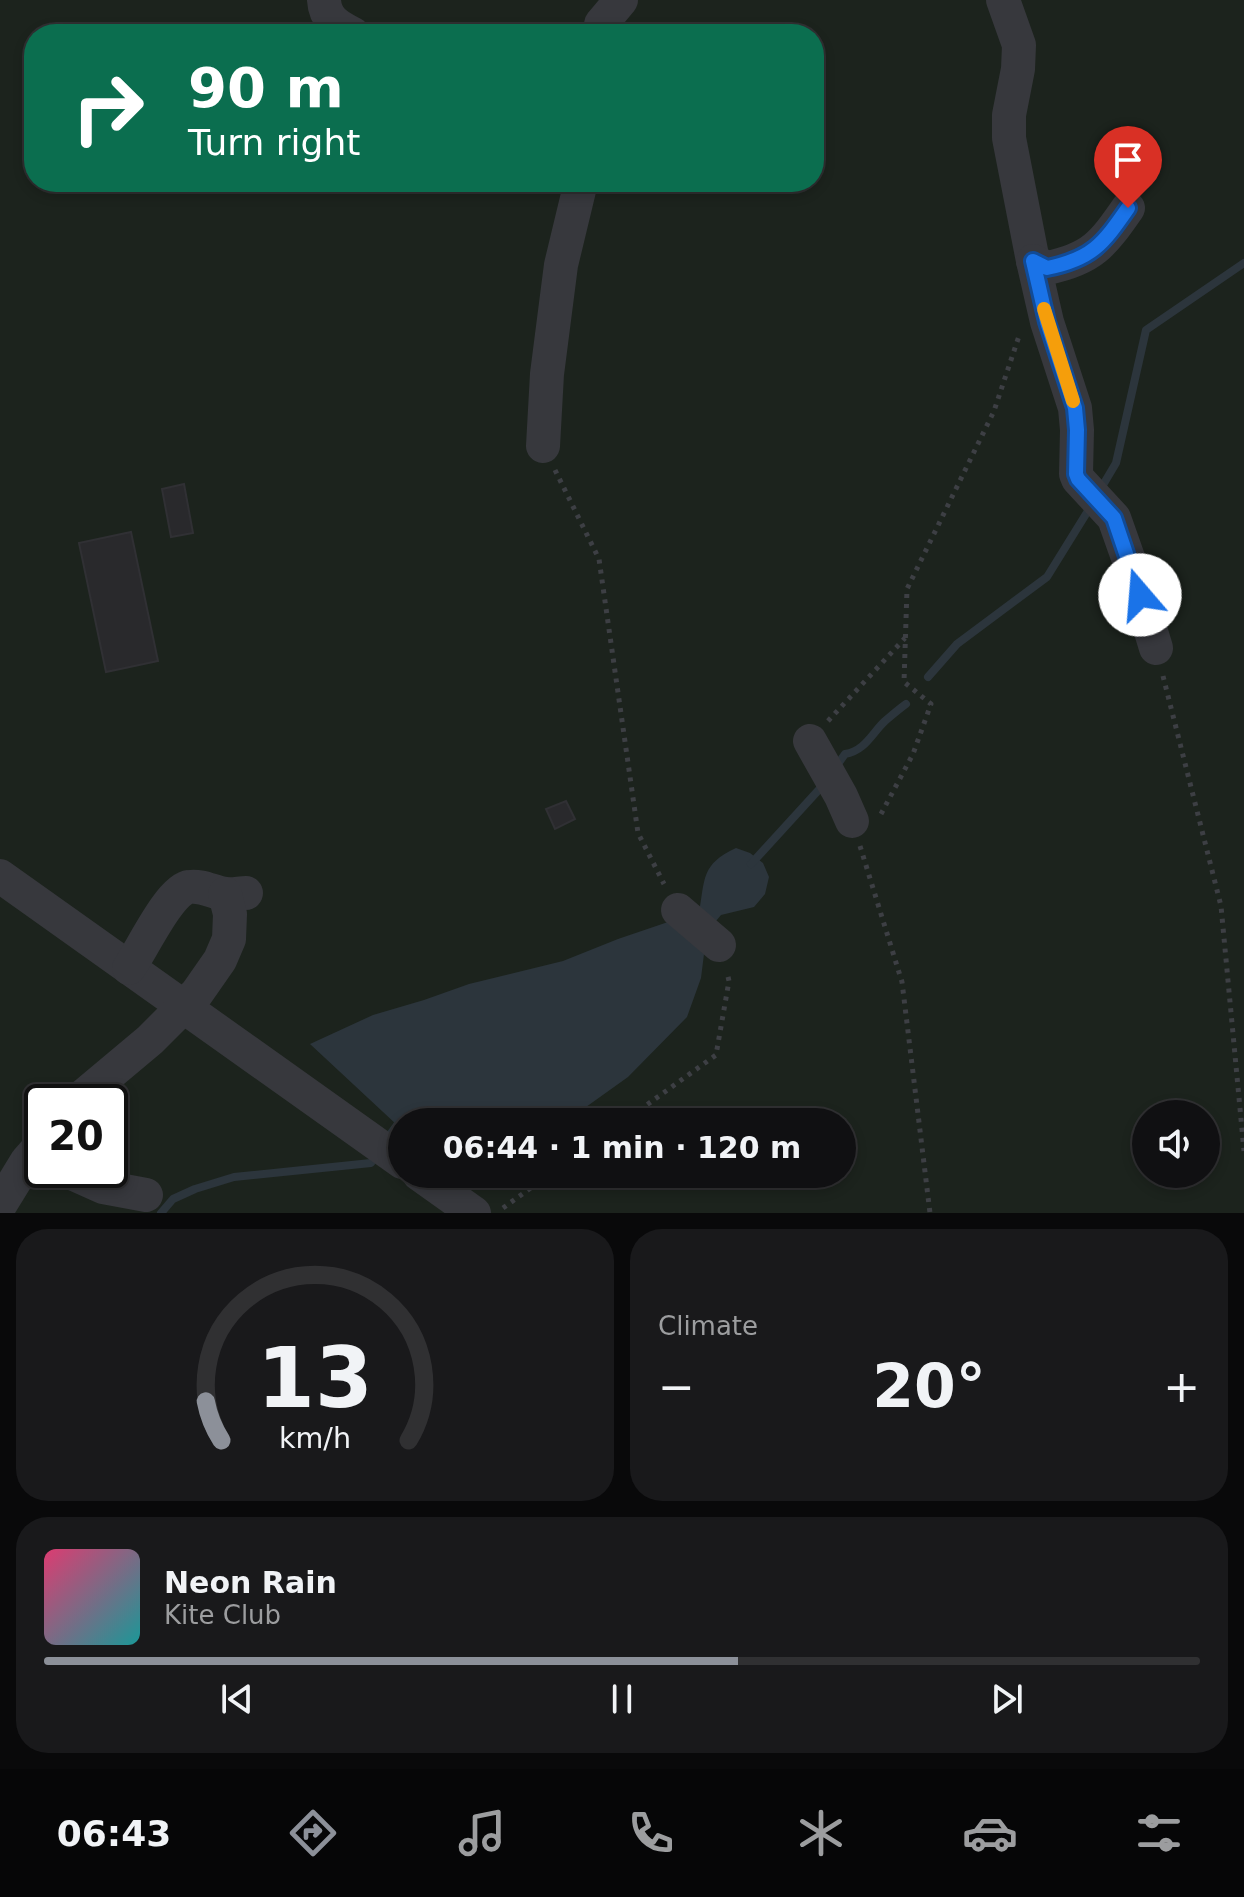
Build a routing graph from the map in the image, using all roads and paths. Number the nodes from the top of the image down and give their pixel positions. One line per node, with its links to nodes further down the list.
1 (324, 0): 4 (lane)
2 (621, 0): 5 (lane)
3 (1003, 0): 8 (lane)
4 (334, 24)
5 (601, 24)
6 (579, 192): 10 (lane)
7 (1128, 208): 8 (lane)
8 (1033, 261): 12 (lane)
9 (1022, 328): 11 (path)
10 (543, 446): 16 (path)
11 (906, 637): 13 (path); 14 (path)
12 (1156, 648): 22 (path)
13 (814, 746): 14 (lane)
14 (860, 825): 32 (path)
15 (0, 876): 18 (lane)
16 (678, 910): 17 (lane)
17 (719, 945): 21 (path)
18 (129, 968): 19 (lane); 19 (lane)
19 (183, 1006): 20 (lane); 23 (lane)
20 (97, 1084)
21 (642, 1108)
22 (1244, 1151)
23 (388, 1152)
24 (24, 1173): 29 (lane)
25 (108, 1188): 28 (lane)
26 (439, 1188): 30 (lane)
27 (531, 1188): 31 (path)
28 (146, 1195)
29 (0, 1205)
30 (474, 1213)
31 (496, 1213)
32 (930, 1213)

